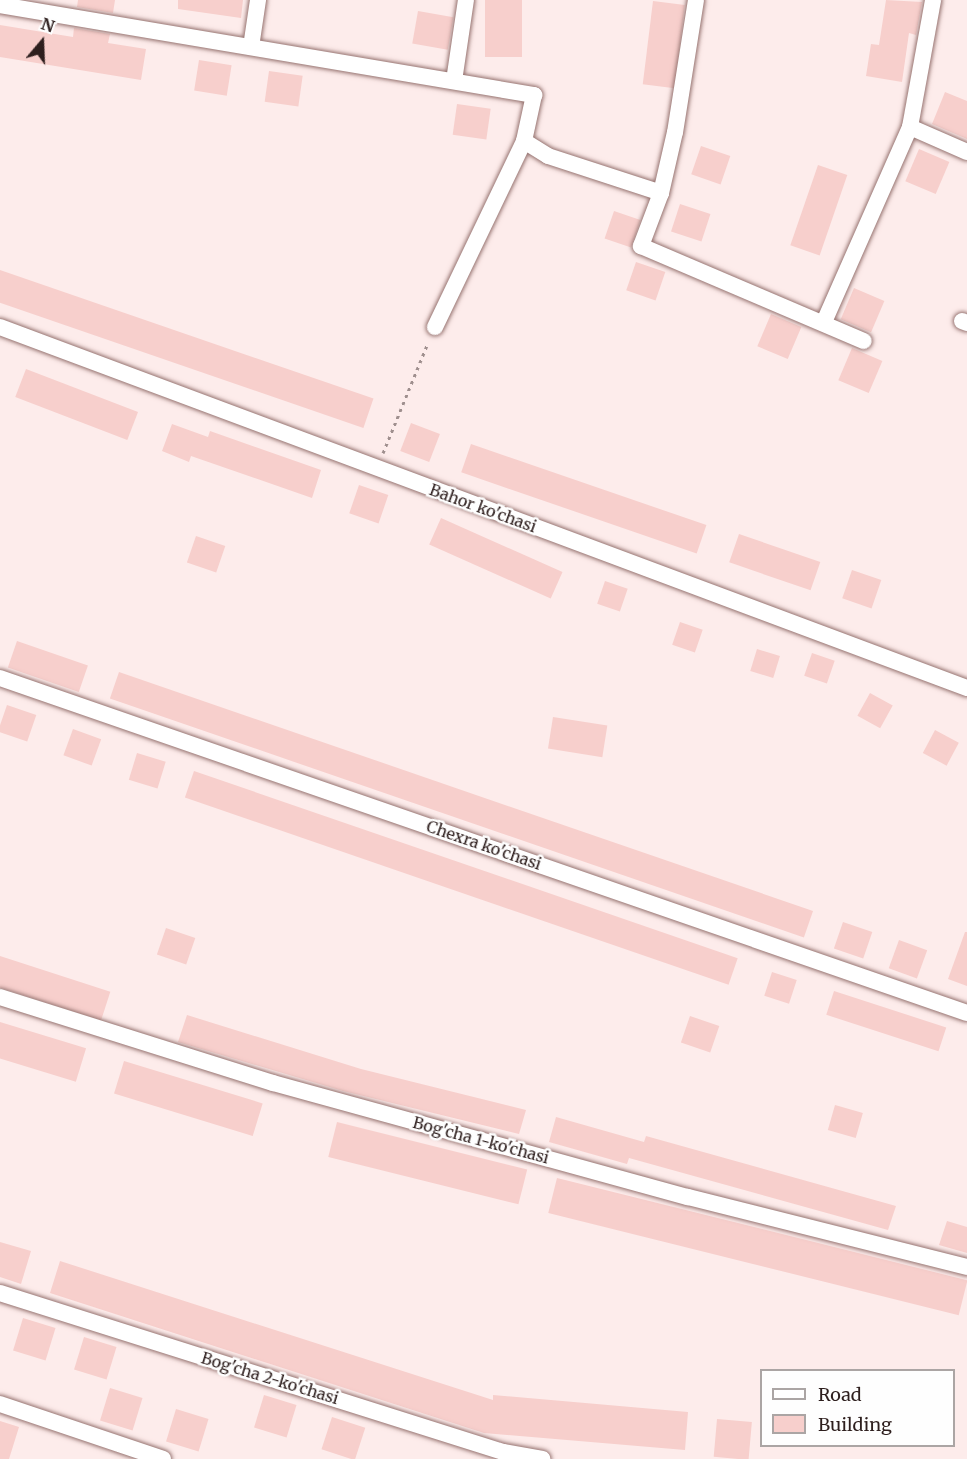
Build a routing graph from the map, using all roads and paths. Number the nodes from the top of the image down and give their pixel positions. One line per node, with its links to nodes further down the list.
1 (258, 0): 7 (street)
2 (466, 0): 8 (street)
3 (696, 0): 12 (street)
4 (933, 0): 9 (street)
5 (0, 5): 6 (street)
6 (50, 7): 7 (street)
7 (250, 47): 8 (street)
8 (454, 81): 10 (street)
9 (910, 127): 11 (street); 13 (street)
10 (524, 141): 12 (street); 15 (street)
11 (967, 152)
12 (661, 193): 13 (street)
13 (824, 322): 16 (street)
14 (0, 327): 17 (street, Bahor ko'chasi)
15 (435, 327): 17 (path)
16 (864, 341)
17 (376, 468): 19 (street, Bahor ko'chasi)
18 (0, 678): 21 (street, Chexra ko'chasi)
19 (967, 687)
20 (0, 997): 22 (street, Bog'cha 1-ko'chasi)
21 (967, 1013)
22 (967, 1267)
23 (0, 1293): 25 (street, Bog'cha 2-ko'chasi)
24 (0, 1404): 26 (street)
25 (502, 1455): 27 (street, Bog'cha 2-ko'chasi)
26 (163, 1459)
27 (542, 1459)

